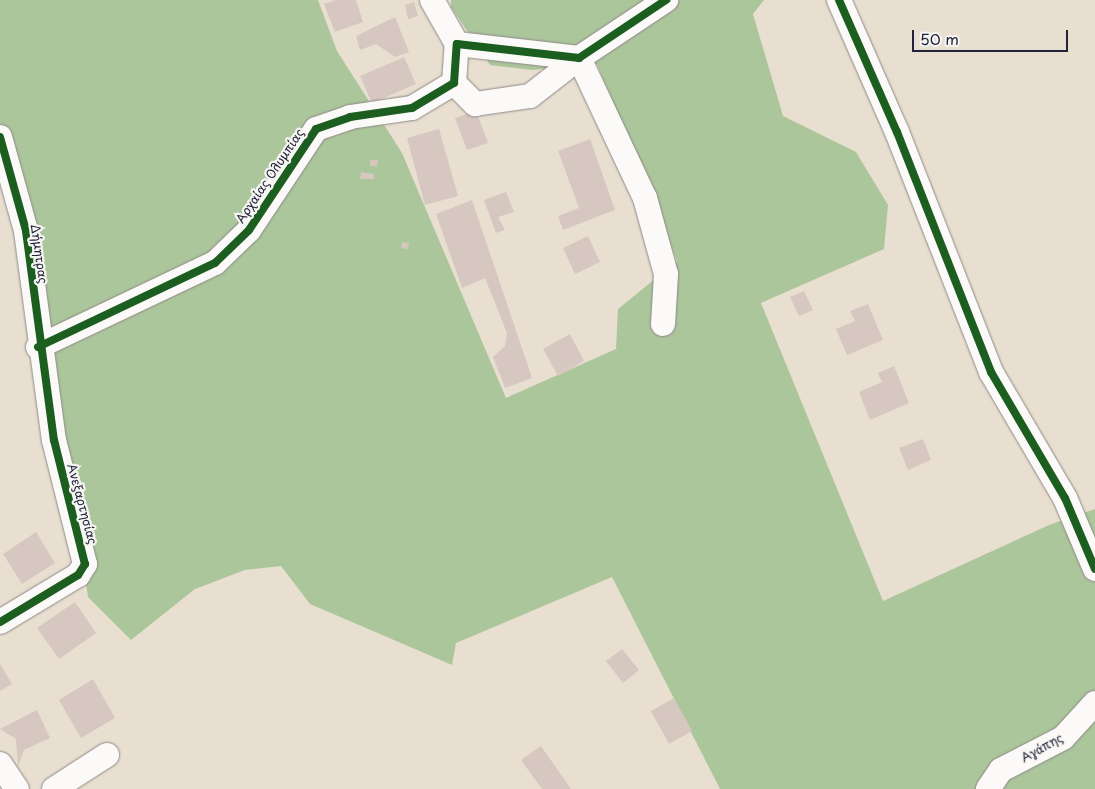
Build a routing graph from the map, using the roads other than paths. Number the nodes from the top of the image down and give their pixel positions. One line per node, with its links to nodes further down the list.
1 (432, 0): 4 (street)
2 (666, 0): 5 (street)
3 (839, 0): 10 (street)
4 (457, 44): 5 (street); 6 (street)
5 (579, 58): 6 (street); 8 (street)
6 (454, 83): 9 (street, Αρχαίας Ολυμπίας)
7 (0, 137): 9 (street, Δήμητρας)
8 (663, 324)
9 (38, 347): 11 (street, Ανεξαρτησίας)
10 (1095, 569)
11 (0, 622)
12 (1095, 704): 17 (street, Αγάπης)
13 (107, 755): 16 (street)
14 (0, 764): 15 (street)
15 (17, 789)
16 (54, 789)
17 (988, 789)

